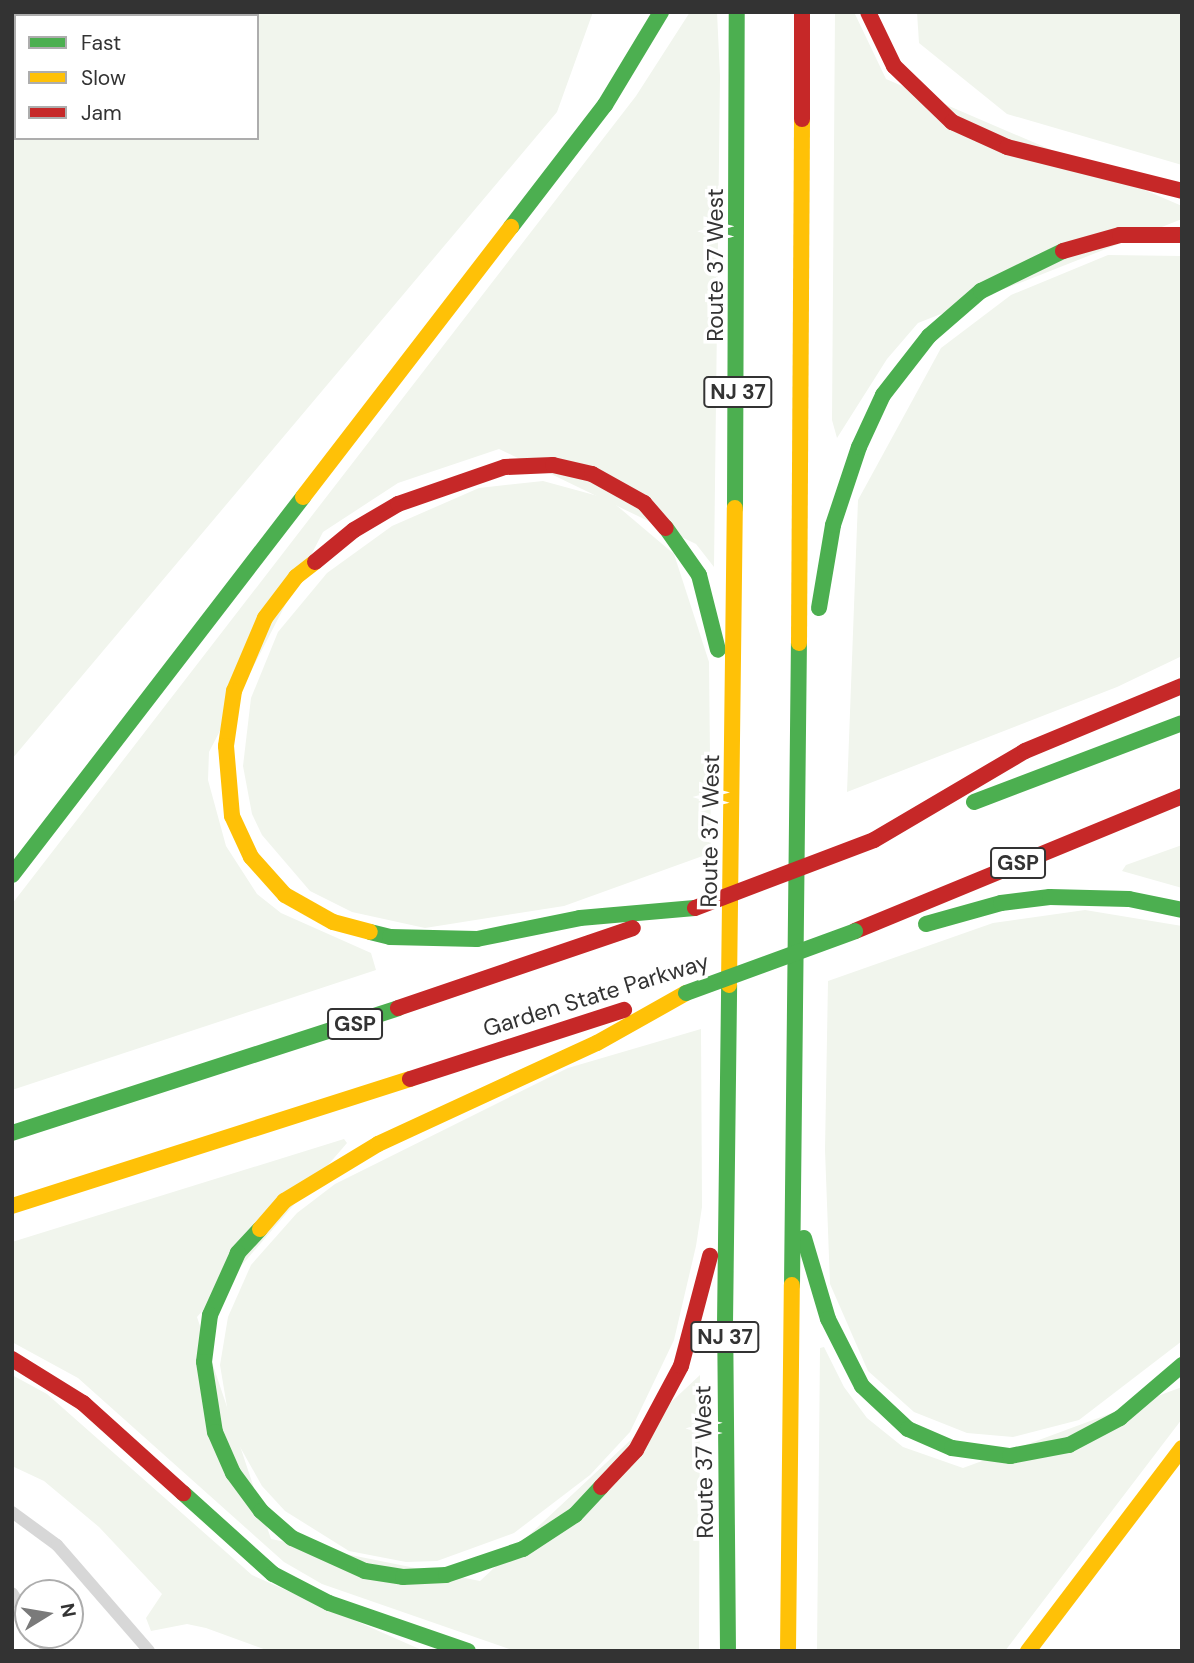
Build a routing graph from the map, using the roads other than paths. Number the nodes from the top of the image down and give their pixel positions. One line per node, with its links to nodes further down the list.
1 (661, 12): 13 (highway)
2 (737, 12): 10 (highway, Route 37 West / NJ 37)
3 (802, 12): 7 (highway, NJ 37)
4 (868, 12): 5 (highway)
5 (1182, 191)
6 (1182, 235): 7 (highway)
7 (799, 666): 20 (highway, NJ 37)
8 (1182, 686): 12 (highway)
9 (1182, 723): 12 (highway, Garden State Parkway / GSP)
10 (734, 772): 14 (highway); 19 (highway, Route 37 West / NJ 37)
11 (1182, 796): 16 (highway, Garden State Parkway / GSP)
12 (874, 840): 14 (highway, Garden State Parkway / GSP, bridge)
13 (12, 875)
14 (695, 908): 18 (highway, Garden State Parkway / GSP)
15 (1182, 910): 16 (highway)
16 (855, 931): 17 (highway, Garden State Parkway / GSP, bridge)
17 (686, 993): 19 (highway); 21 (highway, Garden State Parkway / GSP)
18 (12, 1133)
19 (730, 1169): 28 (highway, Route 37 West / NJ 37)
20 (791, 1191): 23 (highway); 29 (highway, NJ 37)
21 (12, 1206)
22 (12, 1359): 27 (highway)
23 (1182, 1365)
24 (1182, 1448): 30 (highway)
25 (12, 1512): 26 (lane)
26 (149, 1651)
27 (468, 1651)
28 (728, 1651)
29 (788, 1651)
30 (1028, 1651)

